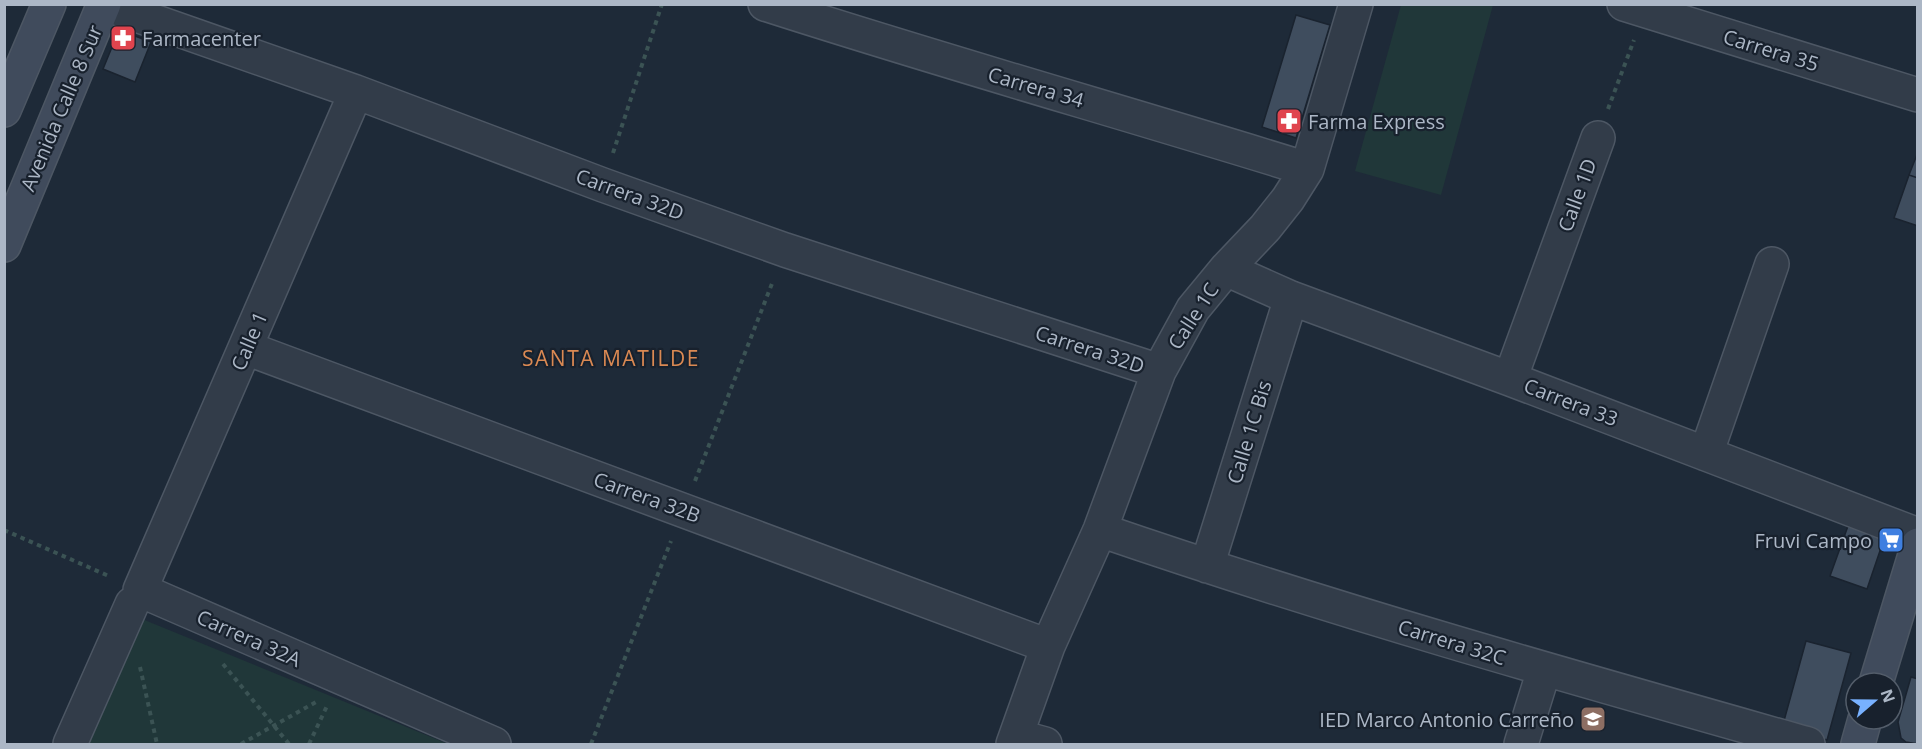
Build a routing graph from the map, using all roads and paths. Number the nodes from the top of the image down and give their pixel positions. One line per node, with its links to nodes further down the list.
1 (49, 4): 9 (main road)
2 (105, 4): 7 (street, Carrera 32D); 13 (main road, Avenida Calle 8 Sur)
3 (662, 4): 12 (path)
4 (765, 4): 11 (street, Carrera 34)
5 (1356, 4): 11 (street, Calle 1C)
6 (1634, 8): 8 (street, Carrera 35); 10 (path, Calle 1D)
7 (356, 92): 12 (street, Carrera 32D); 17 (street, Calle 1)
8 (1917, 95)
9 (4, 110)
10 (1598, 138): 19 (street, Calle 1D)
11 (1307, 169): 15 (street, Calle 1C)
12 (603, 185): 18 (street, Carrera 32D)
13 (4, 245)
14 (1772, 264): 20 (street)
15 (1226, 269): 16 (street, Carrera 33); 18 (street, Calle 1C)
16 (1291, 298): 19 (street, Carrera 33); 25 (street, Calle 1C Bis)
17 (246, 348): 26 (street, Calle 1); 27 (street, Carrera 32B)
18 (1159, 371): 22 (street, Calle 1C)
19 (1510, 379): 20 (street, Carrera 33)
20 (1706, 454): 23 (street, Carrera 33)
21 (4, 530): 26 (path)
22 (1100, 530): 25 (street, Carrera 32C); 27 (street, Calle 1C)
23 (1917, 535)
24 (1917, 545): 31 (main road)
25 (1207, 566): 30 (street, Carrera 32C)
26 (136, 597): 36 (street, Calle 1); 41 (street, Carrera 32A)
27 (1048, 646): 35 (street, Calle 1C)
28 (216, 656): 34 (path)
29 (140, 666): 37 (path)
30 (1544, 669): 42 (street); 43 (street, Carrera 32C)
31 (1880, 671)
32 (324, 698): 34 (path)
33 (329, 703): 40 (path)
34 (274, 726): 38 (path); 39 (path)
35 (1025, 742)
36 (70, 744)
37 (157, 744)
38 (241, 744)
39 (289, 744)
40 (309, 744)
41 (494, 744)
42 (1521, 744)
43 (1808, 744)

